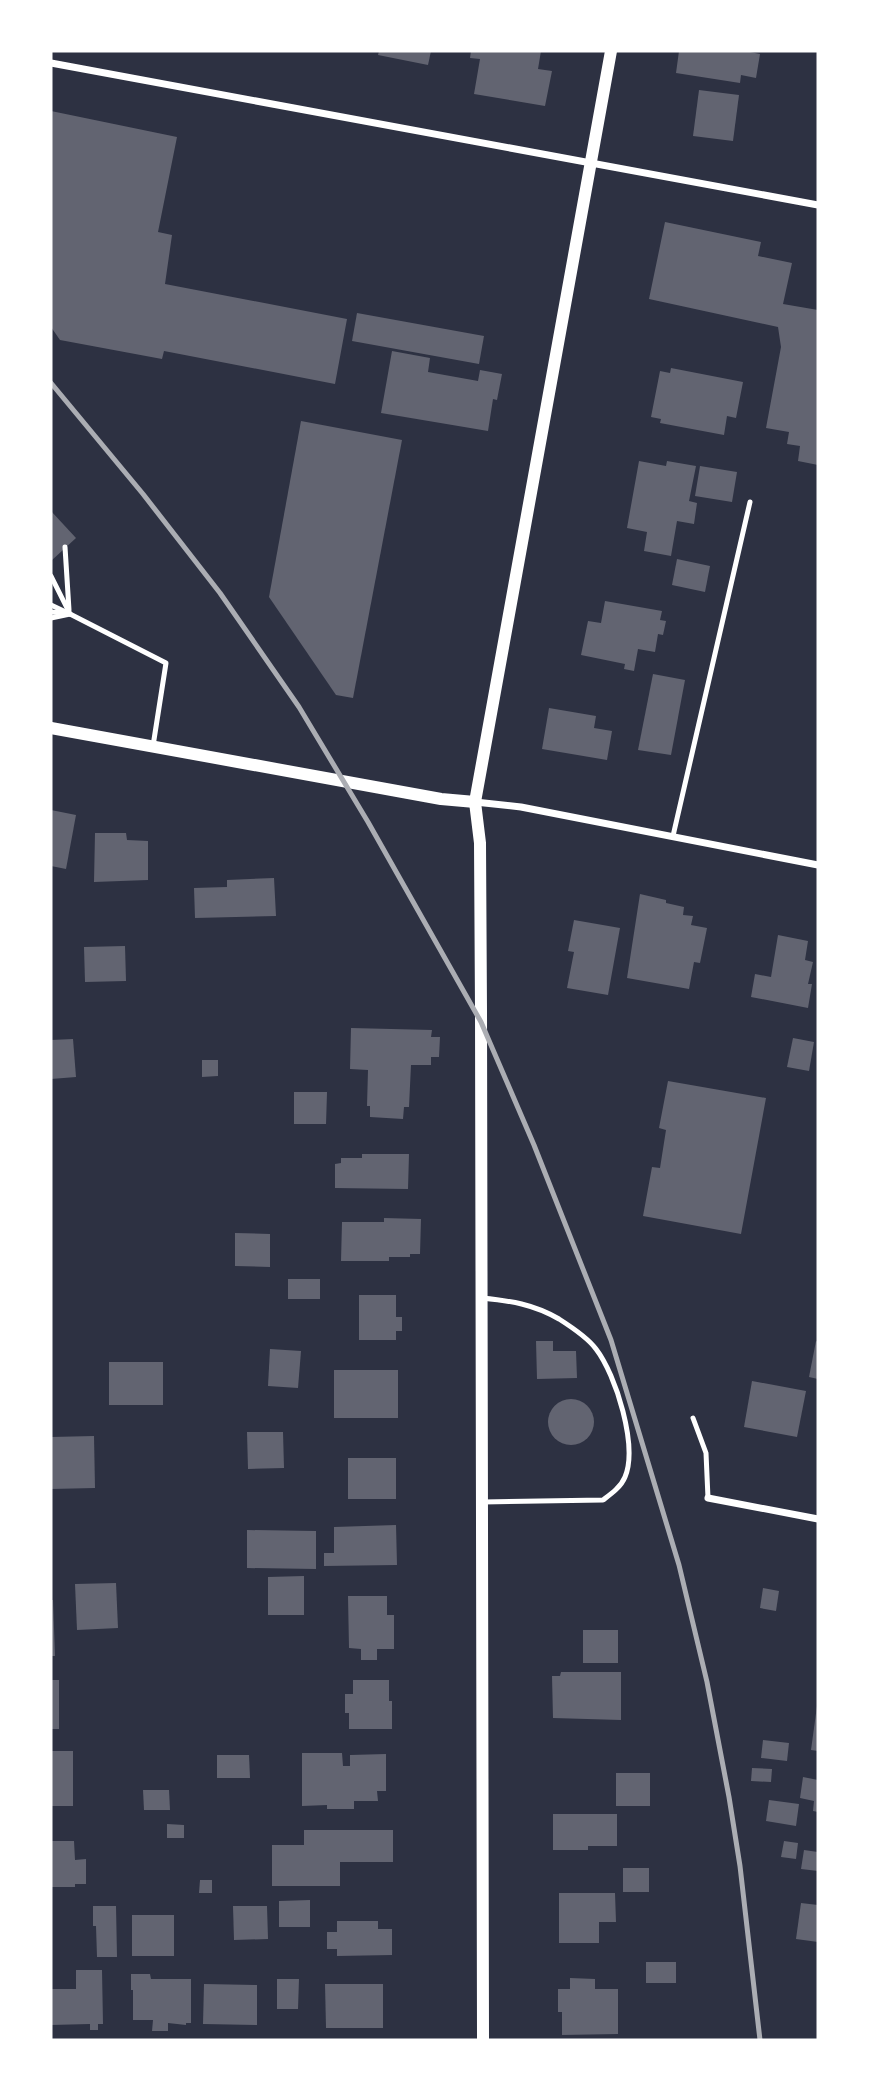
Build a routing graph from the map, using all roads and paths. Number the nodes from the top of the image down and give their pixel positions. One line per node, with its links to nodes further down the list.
1 (611, 51): 3 (street)
2 (51, 63): 3 (street)
3 (591, 162): 4 (street); 13 (street)
4 (818, 205)
5 (750, 502): 14 (lane)
6 (65, 547): 9 (lane)
7 (51, 576): 9 (lane)
8 (51, 606): 9 (lane)
9 (70, 614): 10 (lane); 12 (lane)
10 (51, 615)
11 (51, 728): 12 (street)
12 (153, 746): 13 (street)
13 (475, 802): 14 (street); 16 (street)
14 (673, 836): 15 (street)
15 (818, 865)
16 (481, 1298): 19 (street); 19 (lane)
17 (693, 1418): 18 (lane)
18 (708, 1499): 20 (street)
19 (481, 1502): 21 (street)
20 (818, 1519)
21 (483, 2040)

